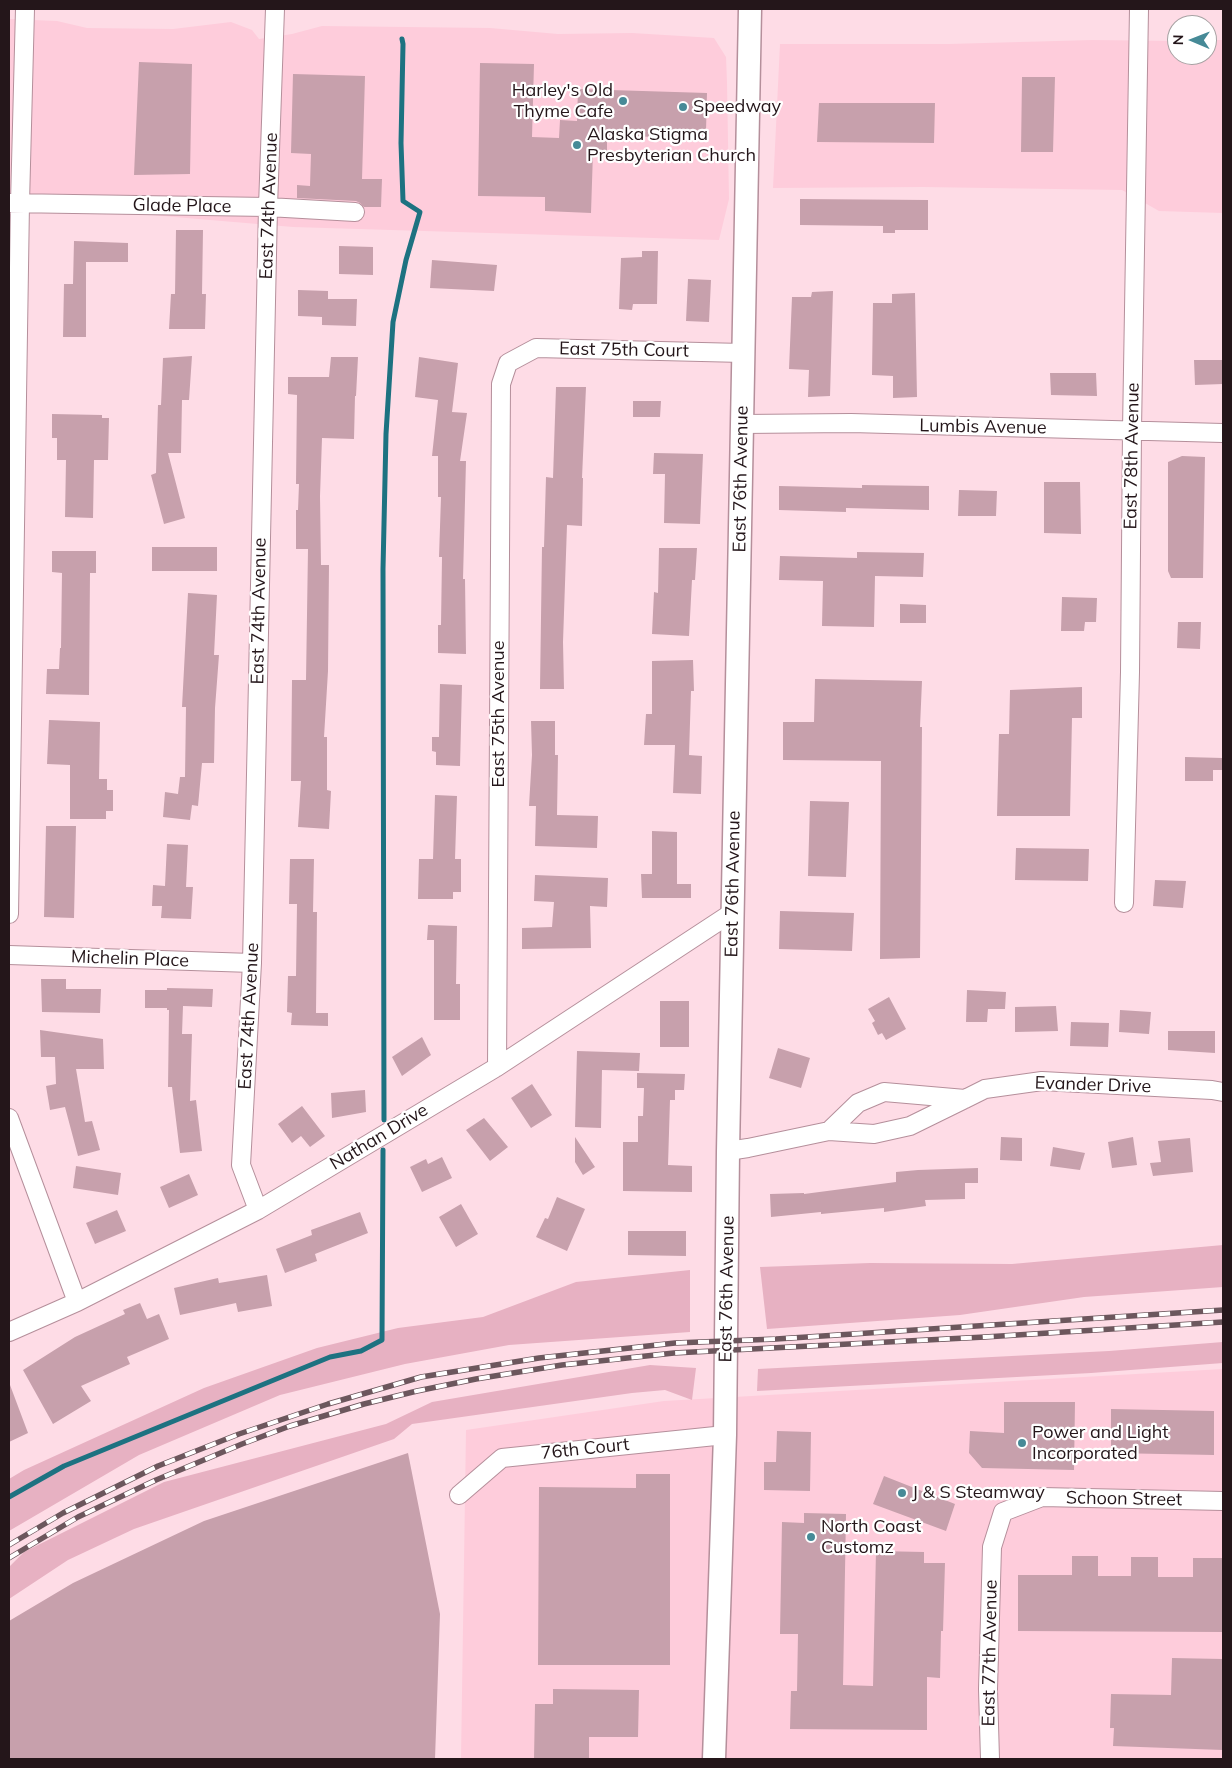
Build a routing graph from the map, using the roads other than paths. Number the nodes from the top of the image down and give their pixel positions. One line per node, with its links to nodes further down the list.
1 (26, 9): 5 (street)
2 (275, 9): 6 (street, East 74th Avenue)
3 (750, 9): 8 (street, East 76th Avenue)
4 (1139, 9): 11 (street, East 78th Avenue)
5 (15, 203): 6 (street, Glade Place); 15 (street)
6 (268, 207): 7 (street, Glade Place); 17 (street, East 74th Avenue)
7 (355, 212)
8 (743, 353): 9 (street, East 75th Court); 10 (street, East 76th Avenue)
9 (508, 363): 18 (street, East 75th Avenue)
10 (742, 424): 11 (street, Lumbis Avenue); 14 (street, East 76th Avenue)
11 (1132, 430): 12 (street, Lumbis Avenue); 13 (street, East 78th Avenue)
12 (1223, 433)
13 (1124, 903)
14 (733, 912): 18 (street, Nathan Drive); 23 (street, East 76th Avenue)
15 (9, 914)
16 (9, 955): 17 (street, Michelin Place)
17 (252, 963): 24 (street, East 74th Avenue)
18 (497, 1067): 24 (street, Nathan Drive)
19 (1223, 1092): 20 (street, Evander Drive)
20 (965, 1099): 22 (street, Evander Drive); 22 (street, Evander Drive)
21 (9, 1118): 25 (street)
22 (829, 1131): 23 (street, Evander Drive)
23 (728, 1151): 27 (street, East 76th Avenue)
24 (258, 1210): 25 (street, Nathan Drive)
25 (77, 1302): 26 (street, Nathan Drive)
26 (9, 1332)
27 (725, 1434): 28 (street, 76th Court); 31 (street, East 76th Avenue)
28 (459, 1495)
29 (1223, 1501): 30 (street, Schoon Street)
30 (992, 1547): 32 (street, East 77th Avenue)
31 (714, 1759)
32 (990, 1759)

